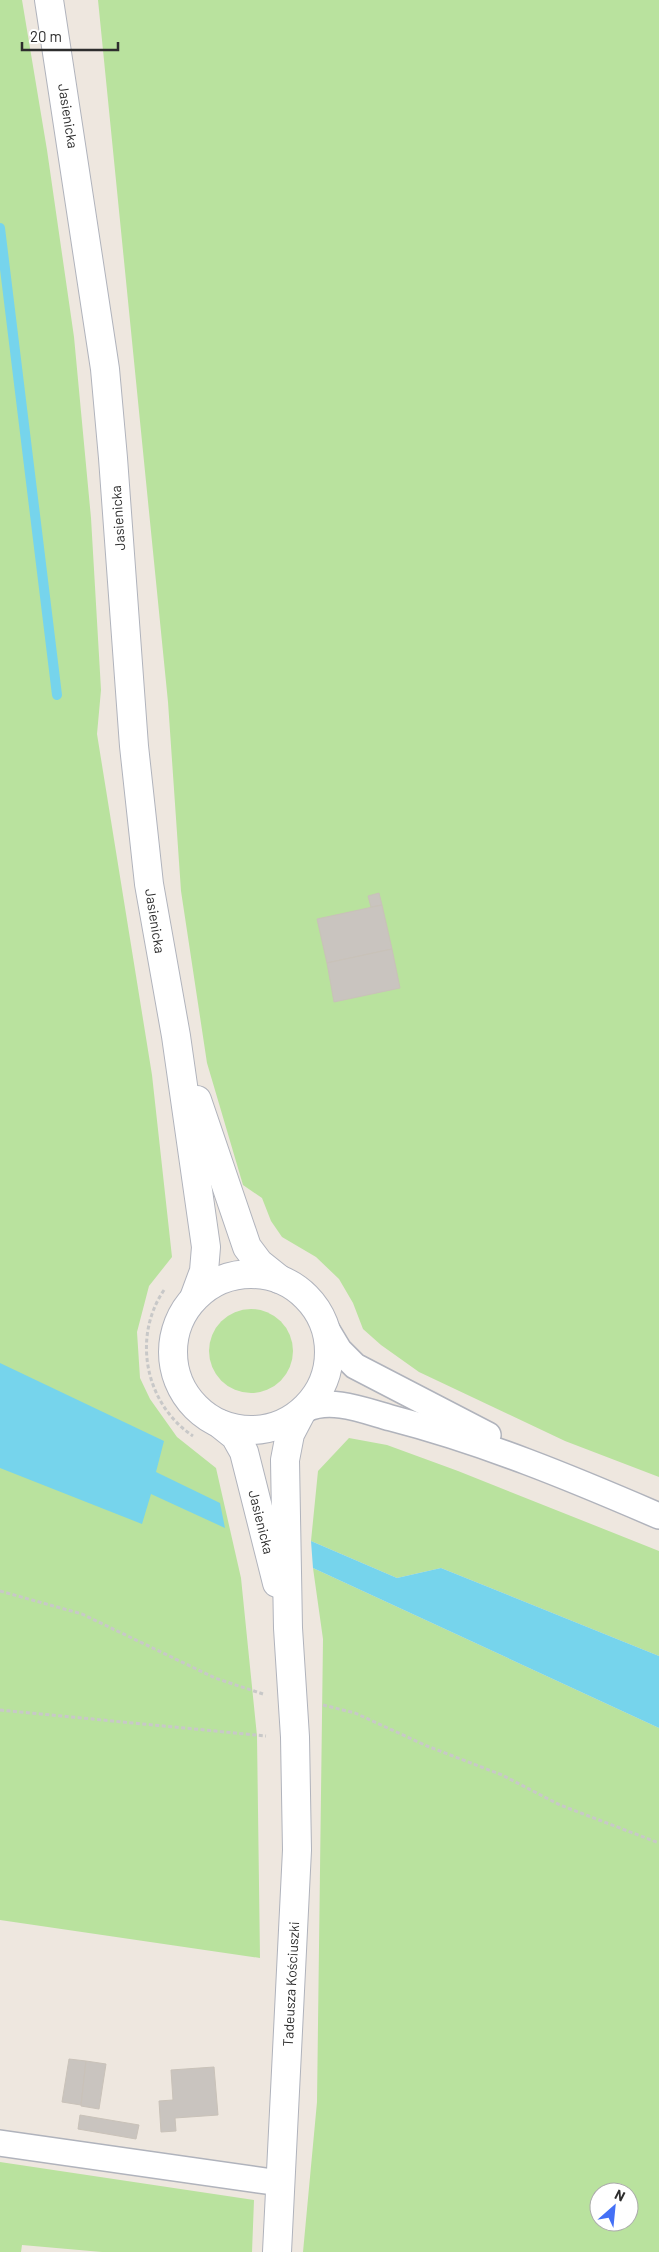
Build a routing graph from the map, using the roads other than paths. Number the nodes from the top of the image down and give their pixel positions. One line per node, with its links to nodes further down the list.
1 (49, 0): 2 (main road, Jasienicka)
2 (176, 1036): 3 (main road, Jasienicka); 4 (main road, Jasienicka)
3 (279, 1279): 4 (main road); 5 (main road)
4 (194, 1298): 7 (main road)
5 (327, 1330): 6 (main road); 8 (street)
6 (303, 1411): 7 (main road); 8 (street); 10 (main road, Jasienicka)
7 (220, 1424): 10 (main road, Jasienicka)
8 (551, 1470): 9 (street)
9 (659, 1516)
10 (288, 1628): 11 (main road, Jasienicka)
11 (294, 1719): 13 (main road, Tadeusza Kościuszki)
12 (0, 2143): 13 (street)
13 (280, 2183): 14 (main road, Tadeusza Kościuszki)
14 (277, 2252)

